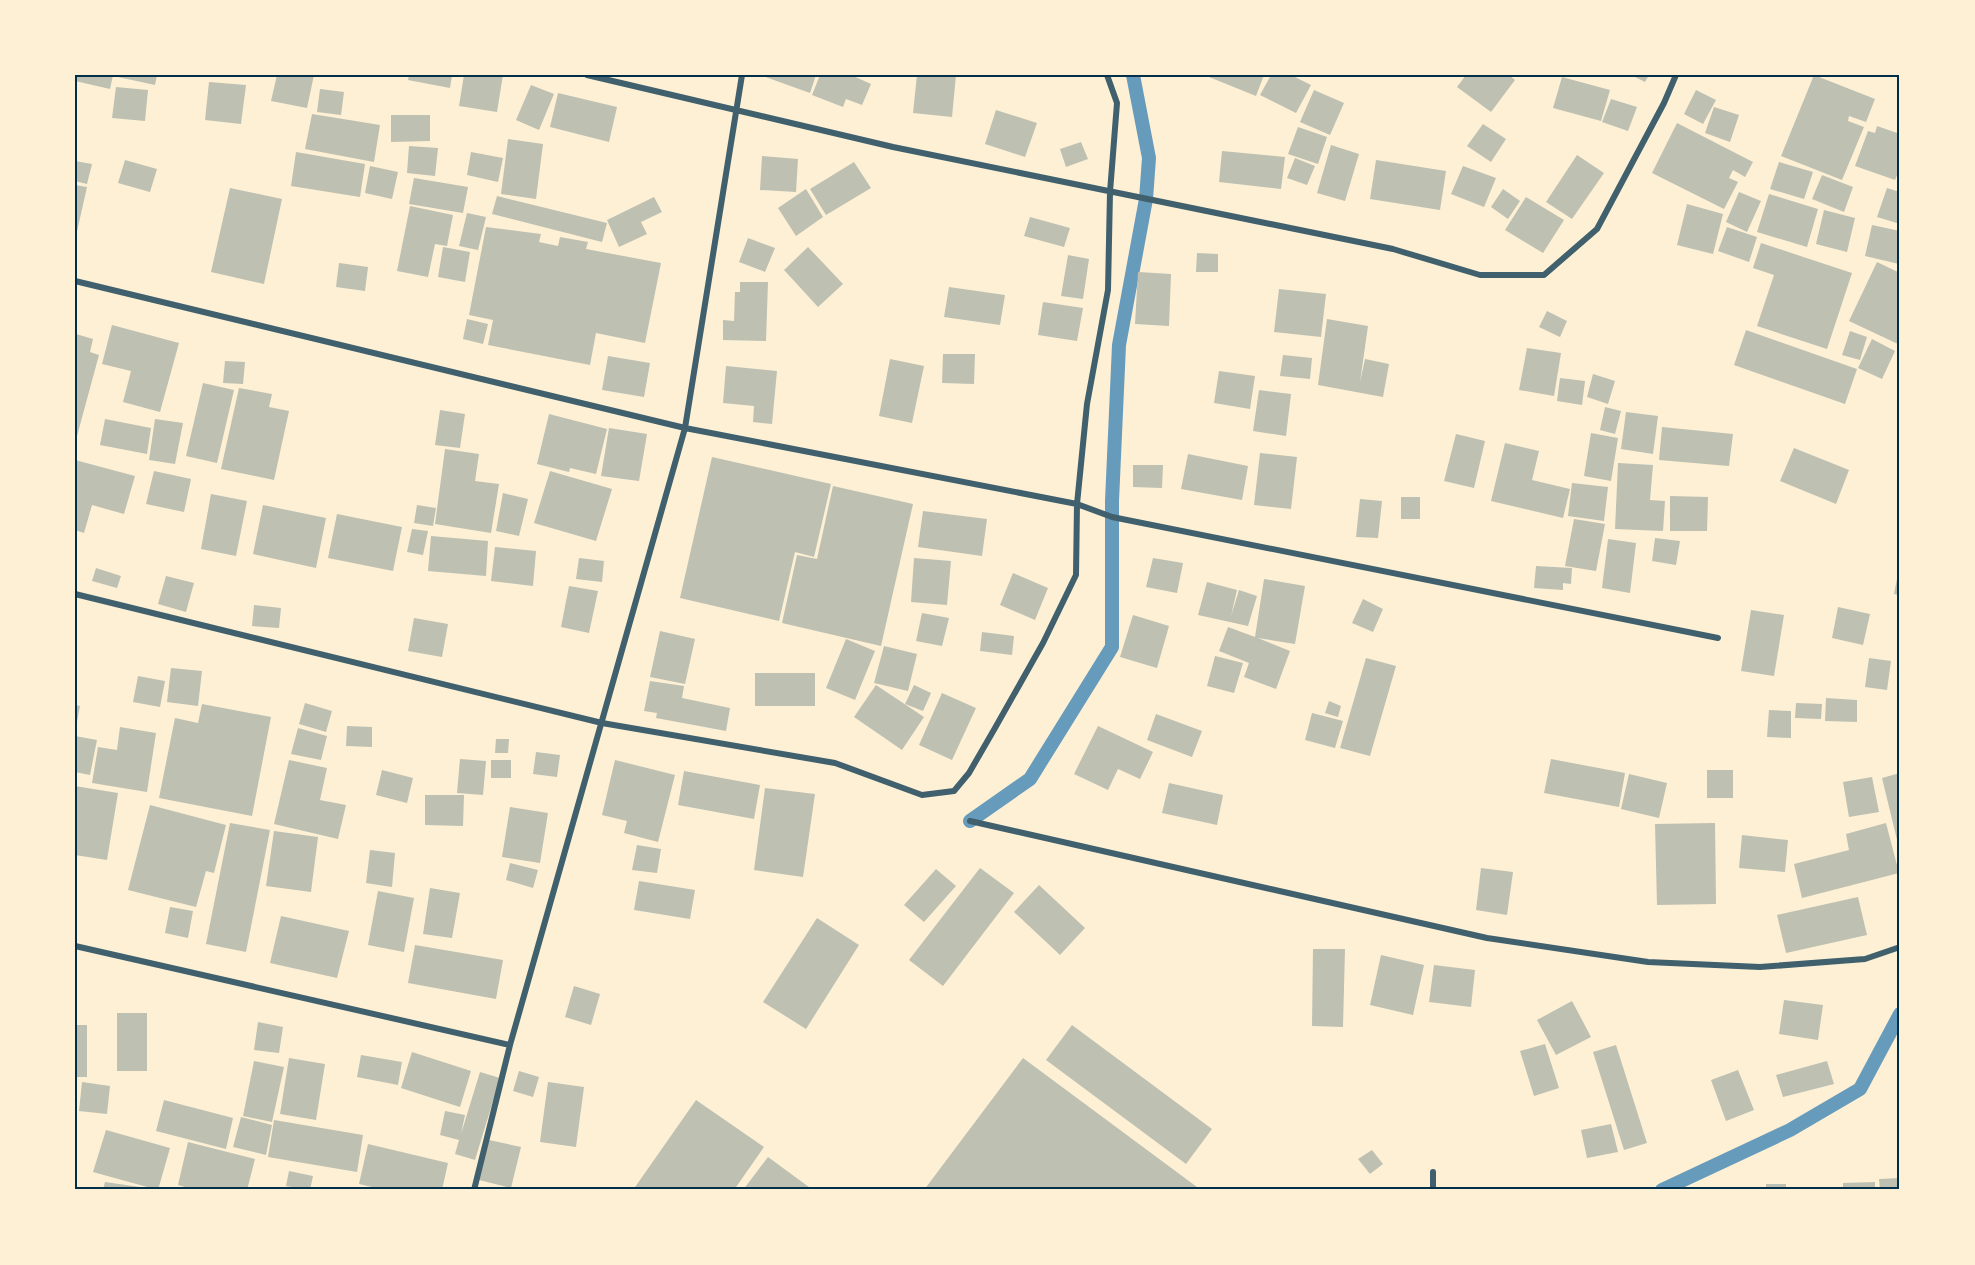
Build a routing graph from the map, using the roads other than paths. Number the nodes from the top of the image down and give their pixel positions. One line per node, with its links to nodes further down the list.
1 (587, 75): 5 (street)
2 (742, 75): 5 (street)
3 (1107, 75): 6 (street)
4 (1676, 75): 6 (street)
5 (735, 112): 6 (street); 8 (street)
6 (1110, 192): 9 (street)
7 (75, 280): 8 (street)
8 (685, 428): 9 (street); 12 (street)
9 (1077, 504): 11 (street); 12 (street)
10 (75, 594): 12 (street)
11 (1718, 638)
12 (602, 723): 16 (street)
13 (970, 821): 15 (street)
14 (75, 946): 16 (street)
15 (1900, 947)
16 (510, 1045): 18 (street)
17 (1434, 1172): 19 (street)
18 (474, 1190)
19 (1433, 1190)

